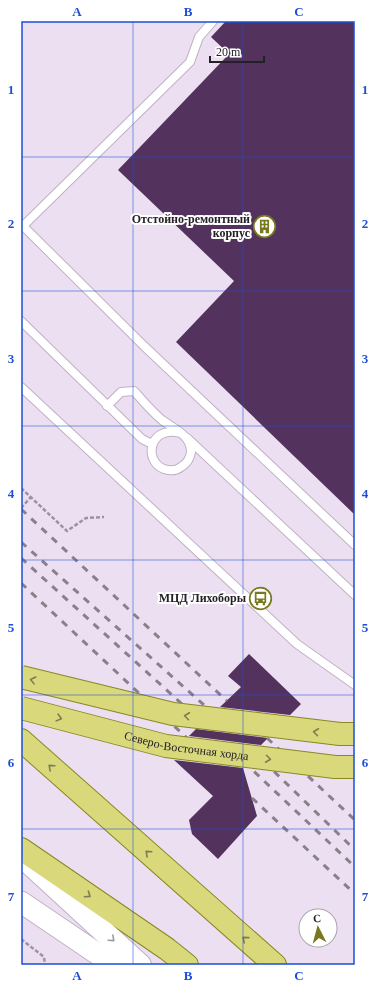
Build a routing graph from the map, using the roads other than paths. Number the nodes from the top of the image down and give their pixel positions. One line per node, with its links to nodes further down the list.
1 (213, 21): 2 (lane)
2 (22, 225): 8 (lane)
3 (21, 321): 5 (lane)
4 (21, 387): 11 (lane)
5 (107, 406): 6 (lane); 7 (lane)
6 (184, 435): 7 (lane); 7 (lane); 9 (lane)
7 (152, 444)
8 (355, 545)
9 (355, 595)
10 (21, 677): 13 (main road, one-way to 10, bridge)
11 (355, 685)
12 (21, 708): 15 (main road, Северо-Восточная хорда, one-way to 15, bridge)
13 (355, 734)
14 (21, 740): 22 (main road, one-way to 14)
15 (355, 767)
16 (21, 849): 21 (main road, one-way to 21)
17 (21, 856): 20 (main road, one-way to 20)
18 (21, 902): 19 (street)
19 (114, 965)
20 (140, 965)
21 (187, 965)
22 (275, 965)

